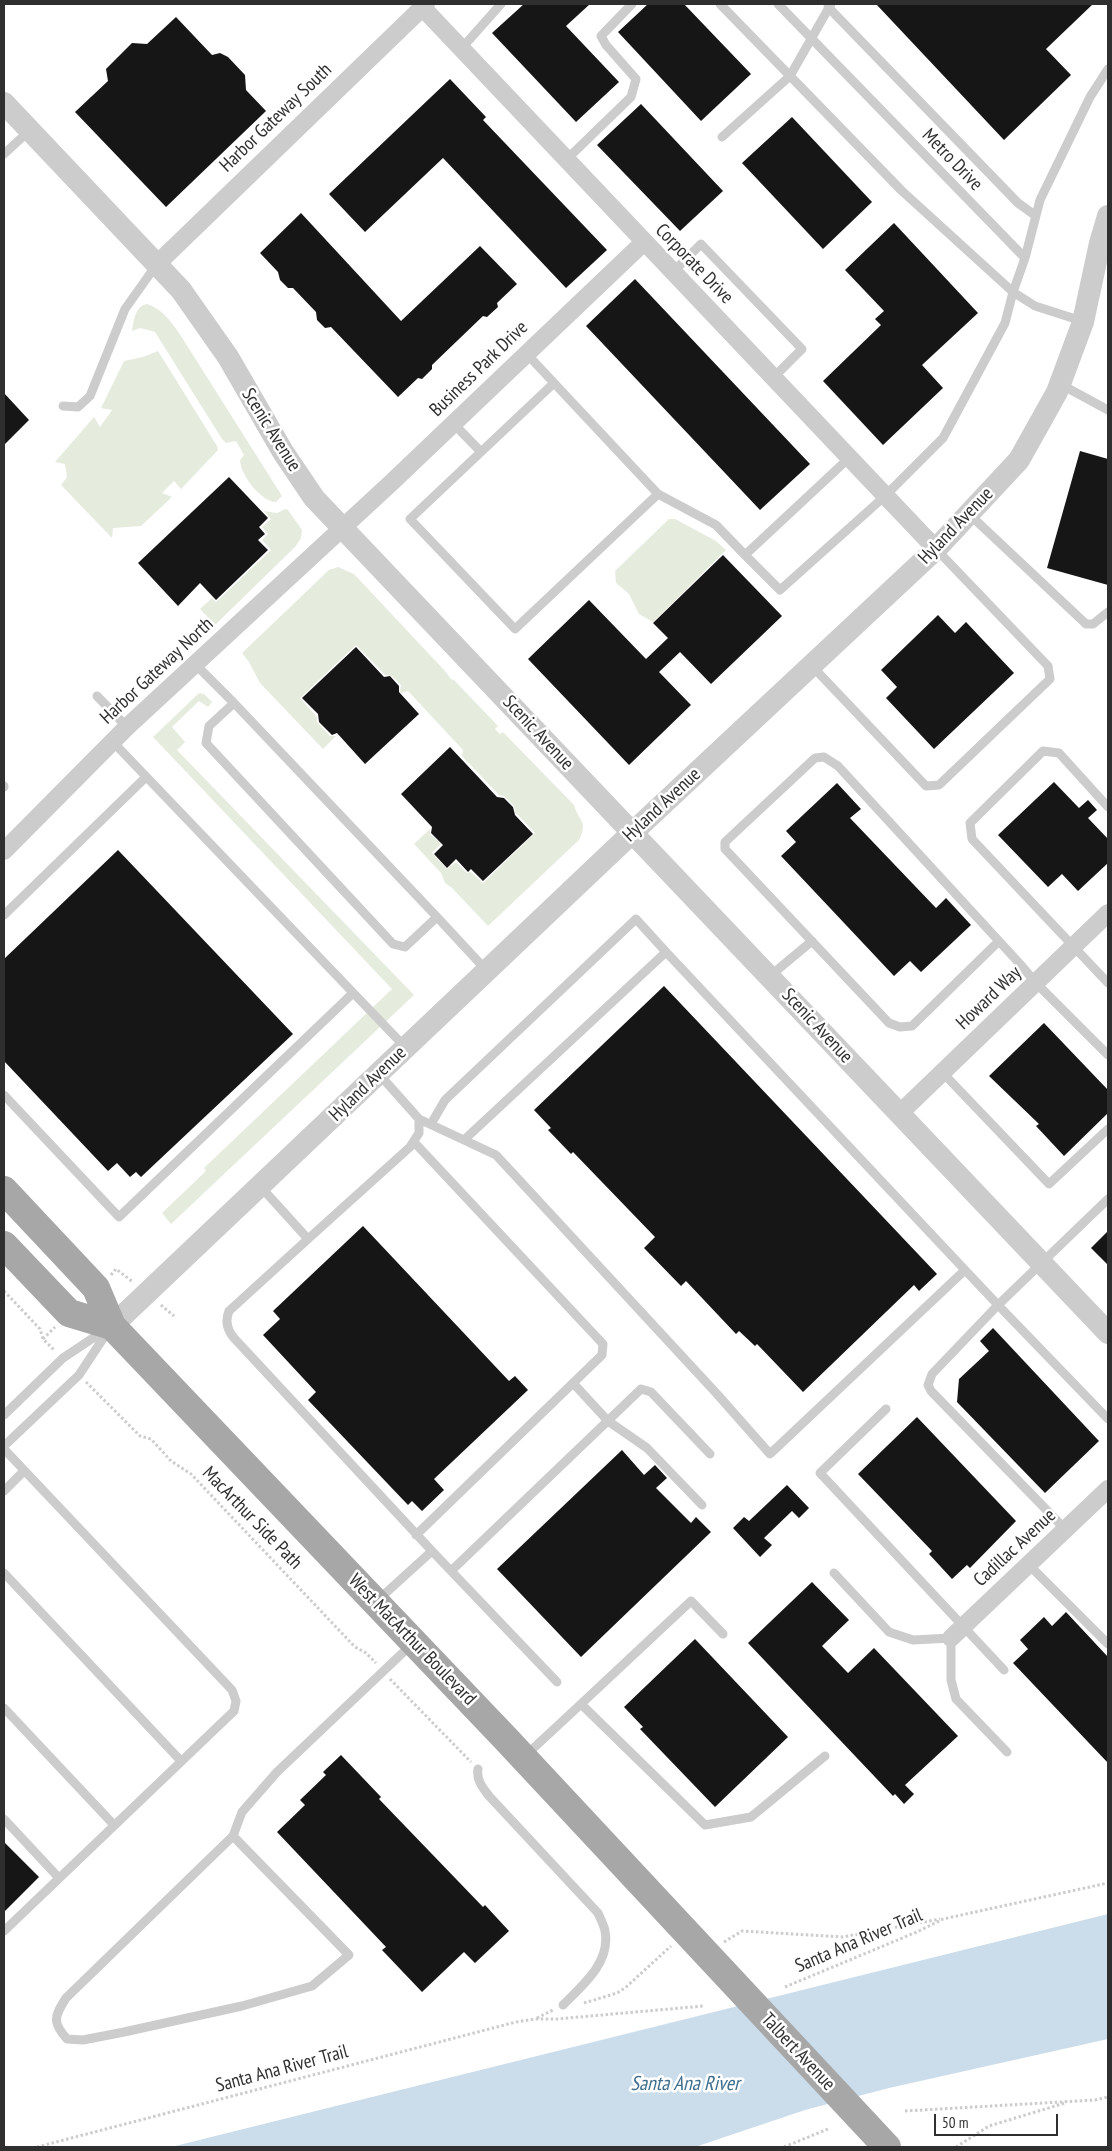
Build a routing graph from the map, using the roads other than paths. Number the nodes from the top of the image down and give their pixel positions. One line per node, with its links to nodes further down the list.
1 (501, 4): 8 (lane)
2 (632, 4): 15 (lane)
3 (720, 4): 10 (lane)
4 (778, 4): 7 (lane, Metro Drive)
5 (424, 5): 8 (street, Corporate Drive); 20 (street, Harbor Gateway South)
6 (830, 5): 7 (lane); 16 (lane)
7 (811, 37): 10 (lane); 19 (lane, Metro Drive)
8 (461, 49): 15 (street, Corporate Drive)
9 (1108, 69): 16 (lane)
10 (790, 76): 13 (lane); 22 (lane)
11 (4, 104): 12 (street, Scenic Avenue)
12 (30, 131): 14 (lane); 20 (street, Scenic Avenue)
13 (722, 137)
14 (4, 154)
15 (566, 160): 18 (street, Corporate Drive)
16 (1036, 216): 19 (lane)
17 (1108, 216): 23 (street, Hyland Avenue)
18 (644, 242): 21 (street, Corporate Drive); 24 (street, Business Park Drive)
19 (1024, 258): 22 (lane)
20 (157, 264): 28 (lane); 36 (street, Scenic Avenue)
21 (673, 272): 25 (street, Corporate Drive); 25 (lane)
22 (1013, 292): 23 (lane); 34 (lane)
23 (1084, 322): 27 (street, Hyland Avenue)
24 (526, 353): 26 (lane); 30 (street, Business Park Drive)
25 (773, 378): 32 (street, Corporate Drive)
26 (554, 383): 31 (lane); 33 (lane)
27 (1060, 384): 29 (lane); 35 (street, Hyland Avenue)
28 (63, 406)
29 (1108, 410)
30 (453, 422): 31 (lane); 36 (street, Business Park Drive)
31 (481, 452): 33 (lane)
32 (850, 458): 34 (street, Corporate Drive); 38 (lane)
33 (658, 494): 38 (lane)
34 (885, 496): 37 (street, Corporate Drive); 38 (lane)
35 (969, 514): 37 (street, Hyland Avenue); 39 (lane)
36 (343, 527): 40 (street, Harbor Gateway North); 48 (street, Scenic Avenue)
37 (936, 549): 41 (street, Hyland Avenue); 41 (lane)
38 (745, 555)
39 (1108, 612)
40 (195, 664): 43 (lane); 44 (street, Harbor Gateway North)
41 (812, 666): 48 (street, Hyland Avenue)
42 (97, 696): 44 (lane)
43 (234, 703): 52 (lane); 52 (lane)
44 (127, 727): 45 (street, Harbor Gateway North)
45 (113, 742): 46 (lane); 49 (street, Harbor Gateway North)
46 (146, 777): 51 (lane); 61 (lane)
47 (1108, 807): 55 (lane)
48 (632, 833): 57 (street, Hyland Avenue); 58 (street, Scenic Avenue)
49 (4, 851)
50 (1108, 914): 55 (street, Howard Way)
51 (4, 915)
52 (437, 917): 57 (lane)
53 (812, 941): 54 (lane); 54 (lane); 58 (lane)
54 (999, 942): 60 (lane)
55 (1074, 946): 59 (lane); 60 (street, Howard Way)
56 (666, 952): 69 (lane); 71 (lane); 79 (lane)
57 (487, 971): 62 (street, Hyland Avenue)
58 (770, 976): 67 (street, Scenic Avenue)
59 (1108, 982)
60 (1036, 983): 63 (lane); 64 (street, Howard Way)
61 (353, 993): 62 (lane); 66 (lane)
62 (406, 1048): 65 (street, Hyland Avenue)
63 (1108, 1055)
64 (942, 1072): 67 (street, Howard Way); 70 (lane)
65 (378, 1074): 68 (lane); 73 (street, Hyland Avenue)
66 (4, 1095)
67 (900, 1113): 78 (street, Scenic Avenue)
68 (419, 1119): 69 (lane); 72 (lane)
69 (431, 1124): 71 (lane)
70 (1108, 1130)
71 (464, 1140): 79 (lane)
72 (414, 1142): 76 (lane); 83 (lane)
73 (260, 1186): 76 (lane); 81 (street, Hyland Avenue)
74 (4, 1190): 81 (main road, West MacArthur Boulevard)
75 (1108, 1200): 78 (lane)
76 (308, 1239): 95 (lane)
77 (4, 1245): 81 (main road, West MacArthur Boulevard)
78 (1042, 1264): 80 (lane); 82 (street, Scenic Avenue)
79 (966, 1270): 80 (lane)
80 (998, 1305): 86 (lane); 94 (lane)
81 (112, 1326): 85 (lane); 88 (lane); 101 (main road, West MacArthur Boulevard)
82 (1108, 1333)
83 (573, 1383): 87 (lane); 95 (lane)
84 (886, 1409): 102 (lane)
85 (4, 1415)
86 (1108, 1419)
87 (608, 1421): 89 (lane); 93 (lane); 98 (lane)
88 (4, 1447): 90 (lane)
89 (710, 1454)
90 (24, 1471): 92 (lane); 114 (lane)
91 (1108, 1489): 94 (street, Cadillac Avenue)
92 (4, 1491)
93 (702, 1505)
94 (1065, 1530): 97 (street, Cadillac Avenue)
95 (416, 1535): 96 (lane)
96 (432, 1551): 98 (lane); 101 (lane)
97 (1028, 1564): 102 (street, Cadillac Avenue); 106 (lane)
98 (451, 1571): 108 (lane)
99 (4, 1573): 114 (lane)
100 (834, 1573): 104 (lane)
101 (376, 1602): 105 (main road, West MacArthur Boulevard)
102 (963, 1626): 104 (street, Cadillac Avenue); 107 (lane)
103 (723, 1634): 109 (lane)
104 (951, 1638): 111 (lane)
105 (414, 1642): 113 (main road, West MacArthur Boulevard); 118 (lane)
106 (1108, 1644)
107 (1004, 1670)
108 (556, 1682)
109 (581, 1704): 112 (lane); 113 (lane)
110 (4, 1708): 117 (lane)
111 (1007, 1752)
112 (825, 1756)
113 (523, 1758): 121 (main road, West MacArthur Boulevard)
114 (181, 1761): 117 (lane)
115 (478, 1769): 122 (lane)
116 (4, 1819): 119 (lane)
117 (114, 1825): 119 (lane)
118 (233, 1836): 118 (lane)
119 (59, 1878): 120 (lane)
120 (4, 1931)
121 (708, 1956): 123 (main road, Talbert Avenue)
122 (563, 2006)
123 (887, 2147)

